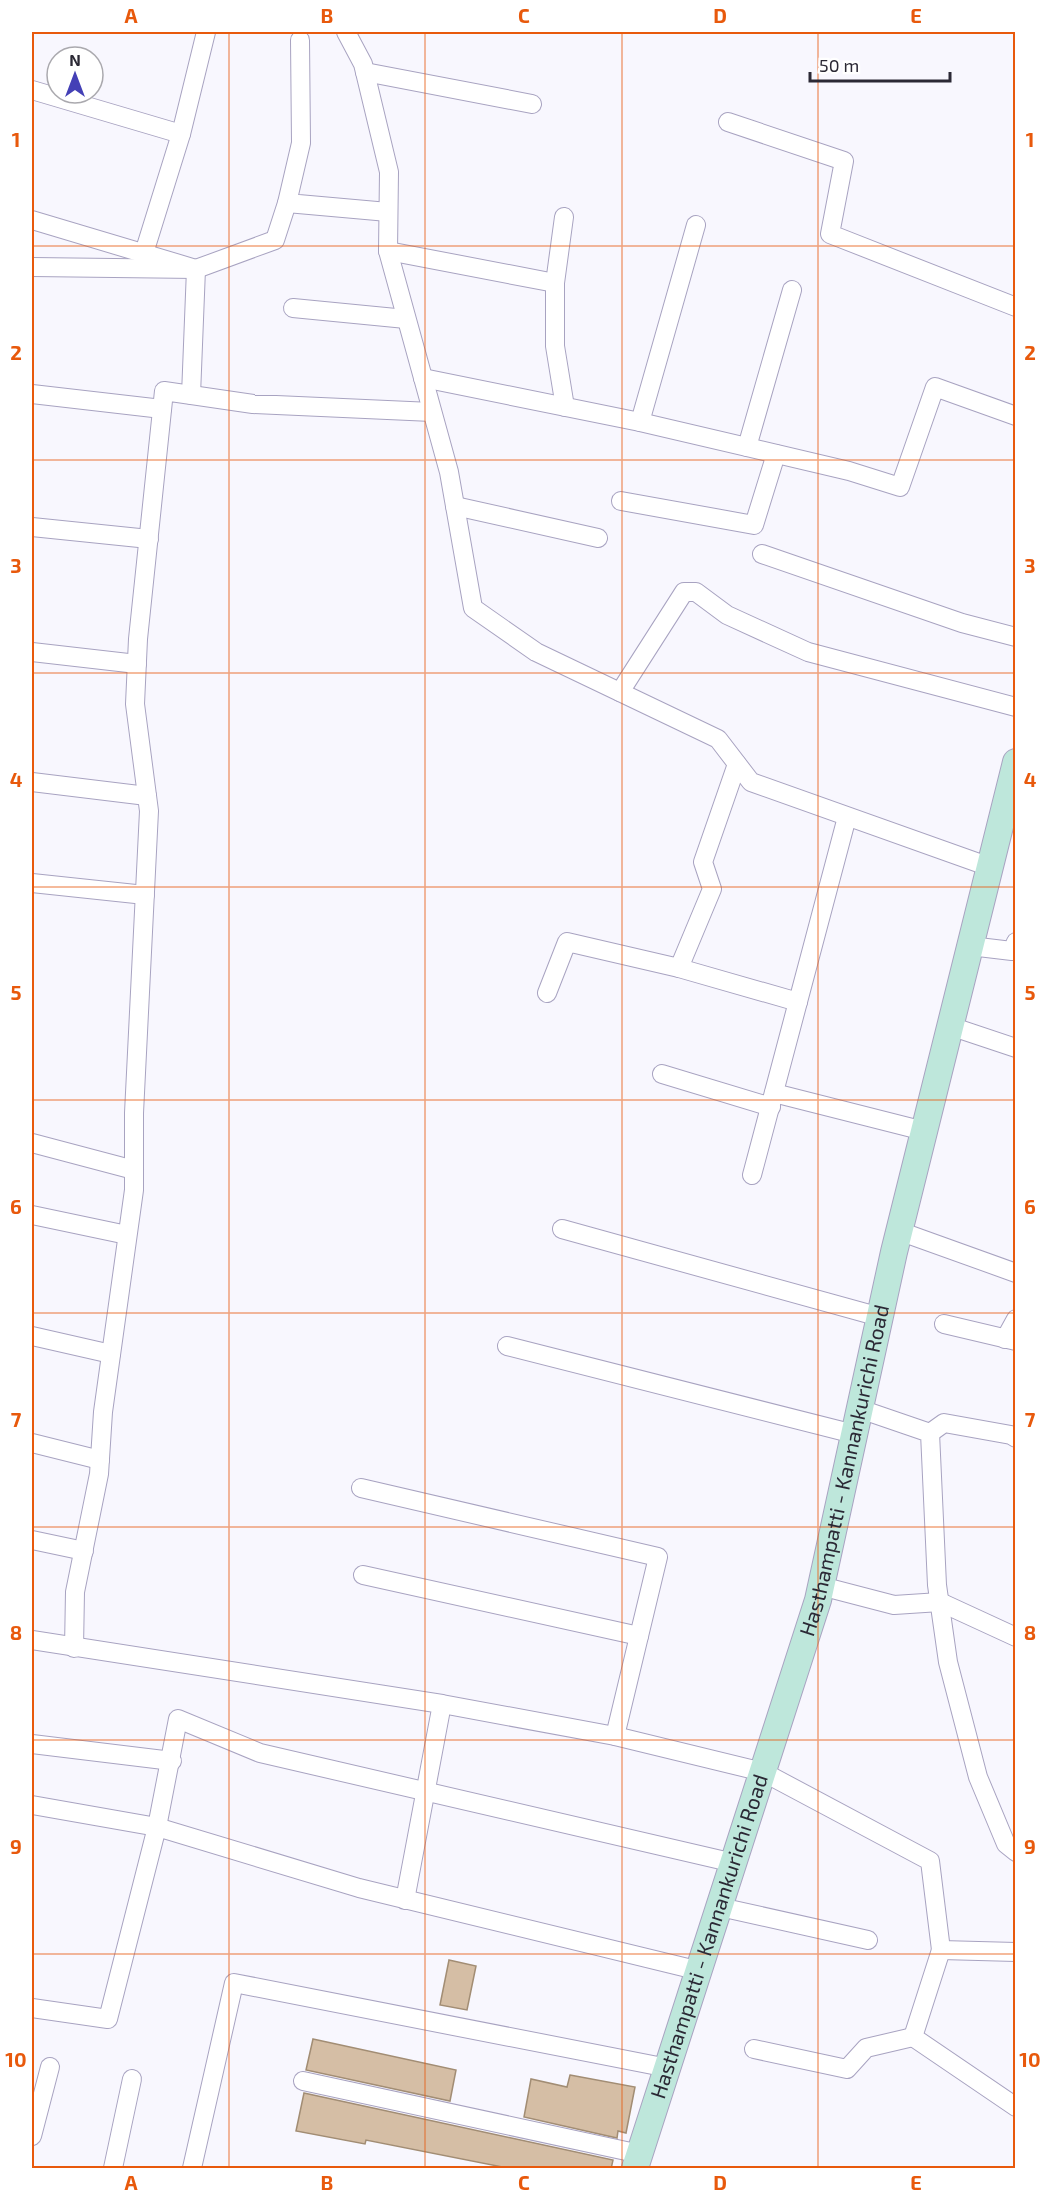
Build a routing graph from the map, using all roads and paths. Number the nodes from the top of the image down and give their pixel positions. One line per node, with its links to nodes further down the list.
1 (206, 32): 8 (street)
2 (346, 32): 4 (street)
3 (300, 40): 9 (street)
4 (364, 72): 6 (street); 10 (street)
5 (32, 90): 8 (street)
6 (532, 104)
7 (728, 122): 20 (street)
8 (181, 134): 15 (street)
9 (287, 203): 10 (street); 17 (street)
10 (388, 212): 14 (street)
11 (564, 217): 18 (street)
12 (32, 220): 15 (street)
13 (696, 225): 30 (street)
14 (388, 251): 18 (street); 22 (street)
15 (144, 253): 17 (street)
16 (32, 267): 17 (street)
17 (196, 269): 25 (street)
18 (555, 283): 26 (street)
19 (792, 290): 31 (street)
20 (1016, 307)
21 (293, 308): 22 (street)
22 (406, 319): 23 (street)
23 (423, 378): 26 (street); 28 (street)
24 (32, 394): 27 (street)
25 (191, 395): 27 (street); 28 (street)
26 (565, 407): 30 (street)
27 (162, 409): 37 (street)
28 (432, 412): 34 (street)
29 (1016, 416): 32 (street)
30 (640, 422): 31 (street)
31 (747, 447): 32 (street)
32 (776, 454): 33 (street)
33 (621, 501)
34 (455, 506): 36 (street); 42 (street)
35 (32, 527): 37 (street)
36 (598, 538)
37 (149, 539): 41 (street)
38 (762, 554): 39 (street)
39 (1016, 637)
40 (32, 652): 41 (street)
41 (137, 664): 47 (street)
42 (620, 692): 43 (street); 45 (street)
43 (1016, 706)
44 (1016, 762): 49 (main road, Hasthampatti - Kannankurichi Road)
45 (737, 764): 48 (street); 54 (street)
46 (32, 782): 47 (street)
47 (147, 796): 51 (street)
48 (847, 817): 49 (street); 56 (street)
49 (990, 867): 53 (main road, Hasthampatti - Kannankurichi Road)
50 (32, 883): 51 (street)
51 (145, 895): 63 (street)
52 (1016, 942): 53 (street)
53 (970, 946): 57 (main road, Hasthampatti - Kannankurichi Road)
54 (679, 968): 55 (street); 56 (street)
55 (547, 993)
56 (798, 1002): 60 (street)
57 (950, 1026): 58 (street); 61 (main road, Hasthampatti - Kannankurichi Road)
58 (1016, 1048)
59 (662, 1074): 60 (street)
60 (772, 1100): 61 (street); 64 (street)
61 (924, 1131): 67 (main road, Hasthampatti - Kannankurichi Road)
62 (32, 1143): 63 (street)
63 (134, 1170): 68 (street)
64 (753, 1175)
65 (32, 1215): 68 (street)
66 (562, 1229): 70 (street)
67 (899, 1231): 69 (street); 70 (main road, Hasthampatti - Kannankurichi Road)
68 (127, 1235): 76 (street)
69 (1016, 1273)
70 (880, 1317): 77 (main road, Hasthampatti - Kannankurichi Road)
71 (1016, 1319): 74 (street)
72 (944, 1324): 74 (street)
73 (32, 1336): 76 (street)
74 (1010, 1340)
75 (507, 1346): 79 (street)
76 (111, 1354): 82 (street)
77 (860, 1409): 79 (main road, Hasthampatti - Kannankurichi Road); 80 (street)
78 (1014, 1433): 80 (street)
79 (854, 1434): 87 (main road, Hasthampatti - Kannankurichi Road)
80 (930, 1434): 88 (street)
81 (32, 1443): 82 (street)
82 (100, 1460): 85 (street)
83 (361, 1488): 89 (street)
84 (32, 1540): 85 (street)
85 (84, 1551): 92 (street)
86 (363, 1575): 89 (street)
87 (822, 1586): 88 (street); 97 (main road, Hasthampatti - Kannankurichi Road)
88 (940, 1602): 90 (street); 101 (street)
89 (639, 1636): 94 (street)
90 (1016, 1637)
91 (32, 1640): 92 (street)
92 (74, 1648): 93 (street)
93 (442, 1704): 94 (street); 98 (street)
94 (615, 1736): 97 (street)
95 (32, 1744): 96 (street)
96 (171, 1761): 98 (street); 100 (street)
97 (763, 1772): 102 (main road, Hasthampatti - Kannankurichi Road); 106 (street)
98 (427, 1791): 102 (street); 103 (street)
99 (32, 1805): 100 (street)
100 (157, 1827): 103 (street); 109 (street)
101 (1016, 1852)
102 (734, 1863): 104 (main road, Hasthampatti - Kannankurichi Road)
103 (405, 1900): 108 (street)
104 (720, 1907): 105 (street); 108 (main road, Hasthampatti - Kannankurichi Road)
105 (868, 1940)
106 (941, 1950): 107 (street); 110 (street)
107 (1016, 1952)
108 (700, 1971): 113 (main road, Hasthampatti - Kannankurichi Road)
109 (32, 2008)
110 (913, 2037): 111 (street); 116 (street)
111 (754, 2049)
112 (50, 2067): 117 (street)
113 (668, 2068): 118 (main road, Hasthampatti - Kannankurichi Road); 120 (street)
114 (132, 2079): 119 (street)
115 (303, 2081): 118 (street)
116 (1016, 2107)
117 (32, 2136)
118 (637, 2161)
119 (113, 2169)
120 (192, 2169)

